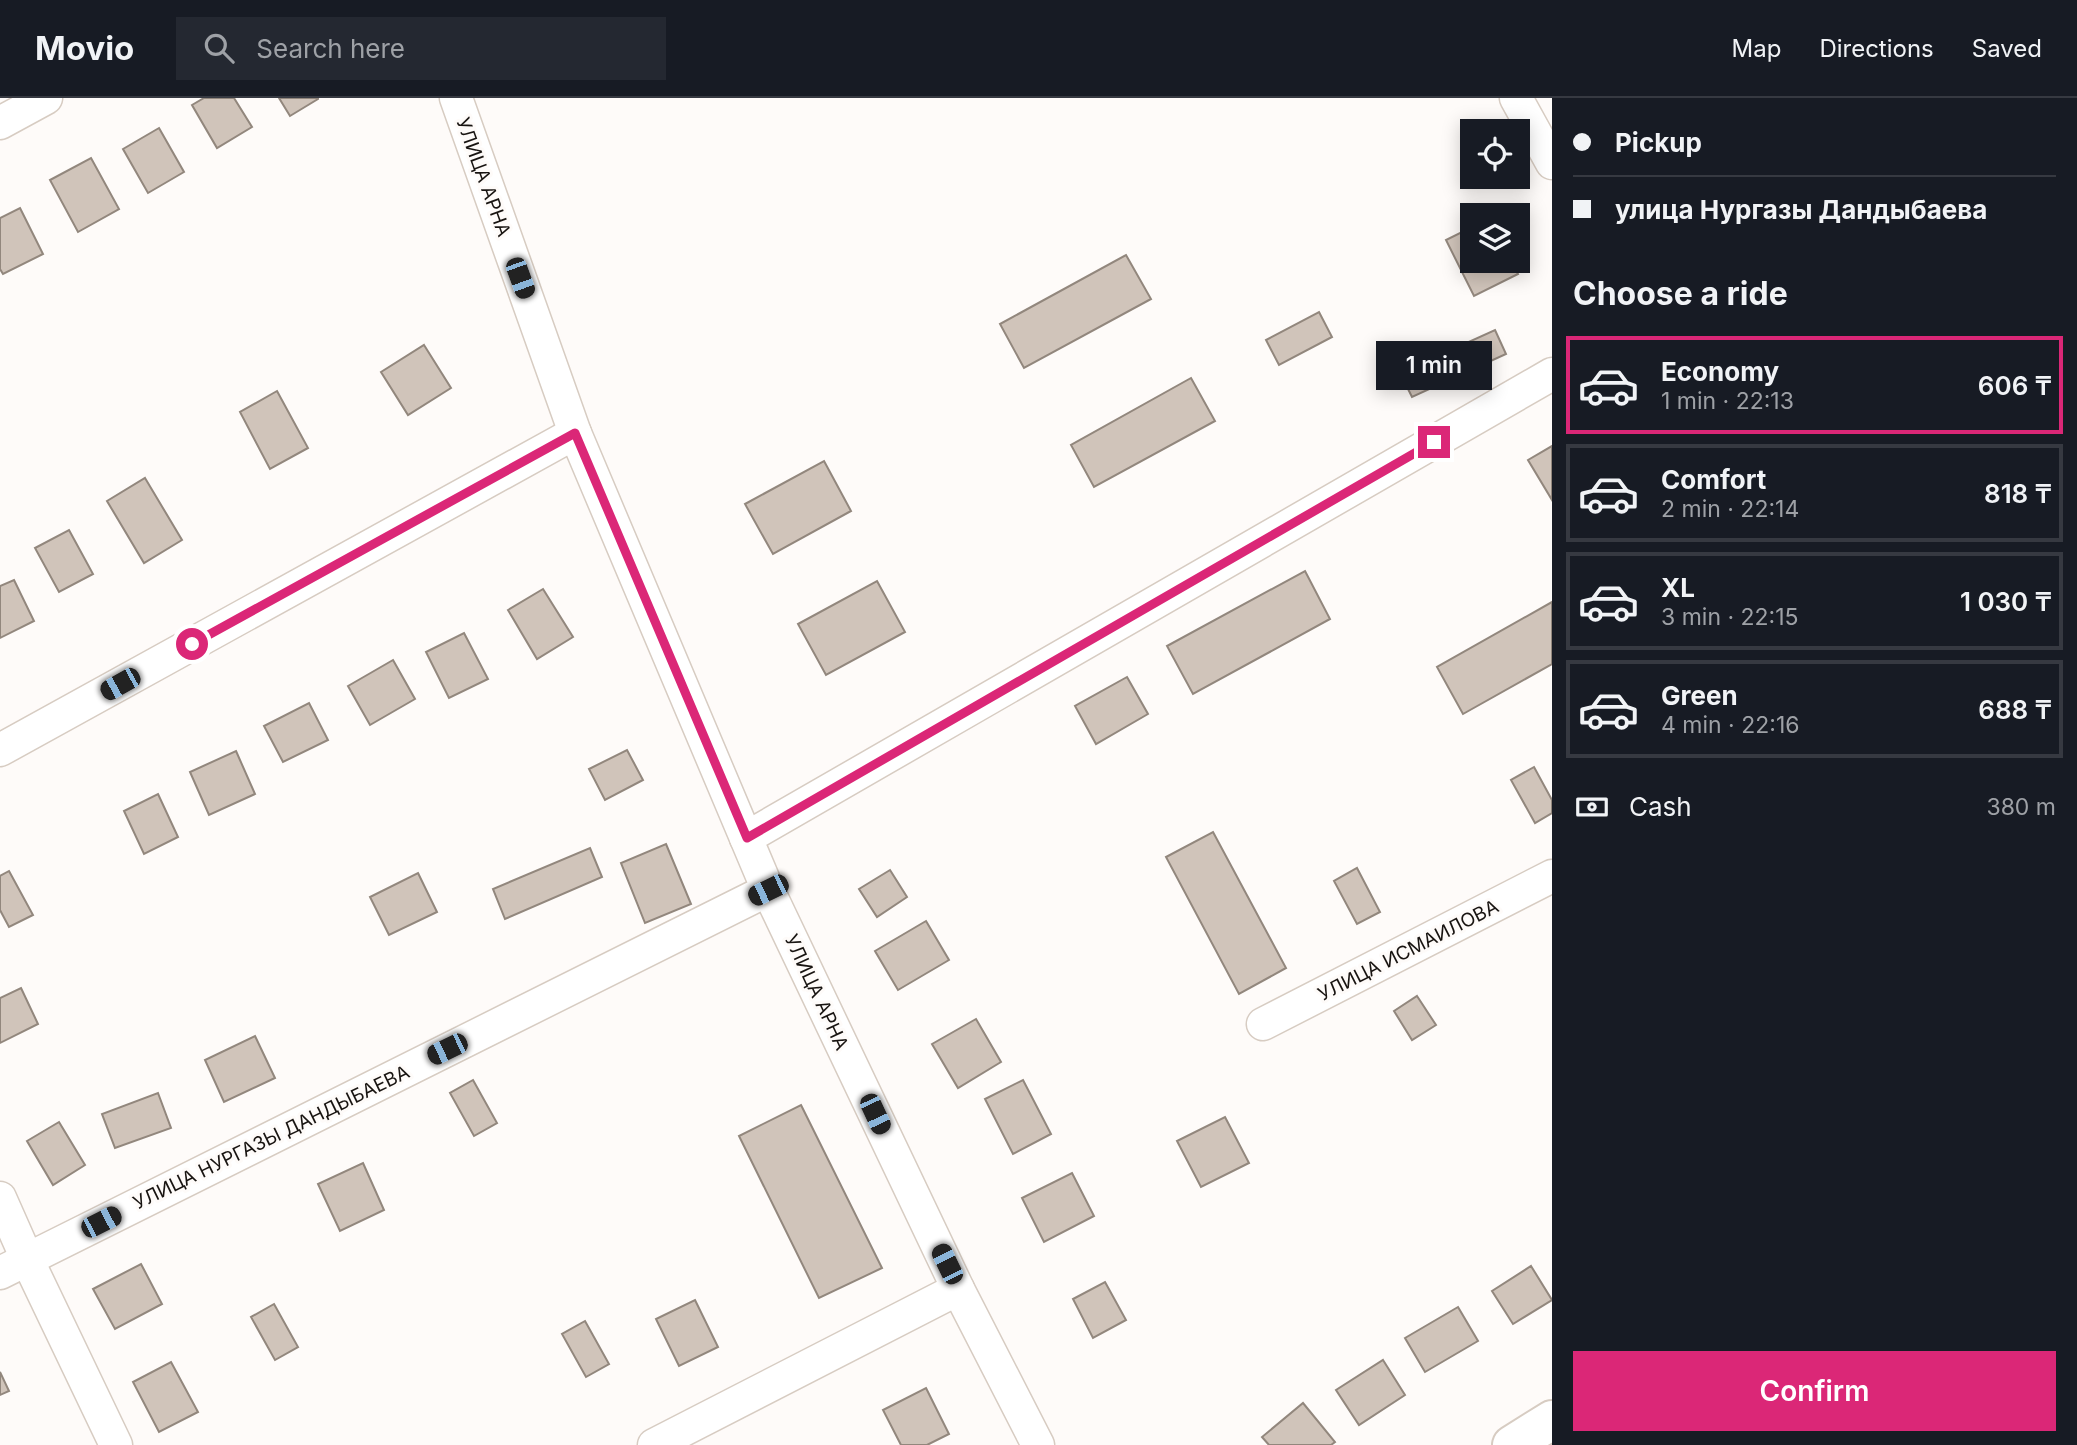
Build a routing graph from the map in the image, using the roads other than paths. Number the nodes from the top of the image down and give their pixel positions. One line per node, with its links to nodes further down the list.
1 (46, 98): 4 (street)
2 (456, 98): 7 (street, УЛИЦА АРНА)
3 (1516, 98): 5 (street)
4 (0, 123)
5 (1552, 163)
6 (1552, 374): 9 (street)
7 (575, 433): 8 (street); 9 (street, УЛИЦА АРНА)
8 (0, 750)
9 (747, 838): 11 (street, УЛИЦА АРНА)
10 (1552, 876): 12 (street, УЛИЦА ИСМАИЛОВА)
11 (768, 890): 14 (street, УЛИЦА НУРГАЗЫ ДАНДЫБАЕВА); 15 (street, УЛИЦА АРНА)
12 (1263, 1024)
13 (0, 1198): 14 (street)
14 (14, 1266): 17 (street)
15 (958, 1289): 18 (street); 19 (street, УЛИЦА АРНА)
16 (1552, 1420): 20 (street)
17 (116, 1445)
18 (654, 1445)
19 (1038, 1445)
20 (1512, 1445)

